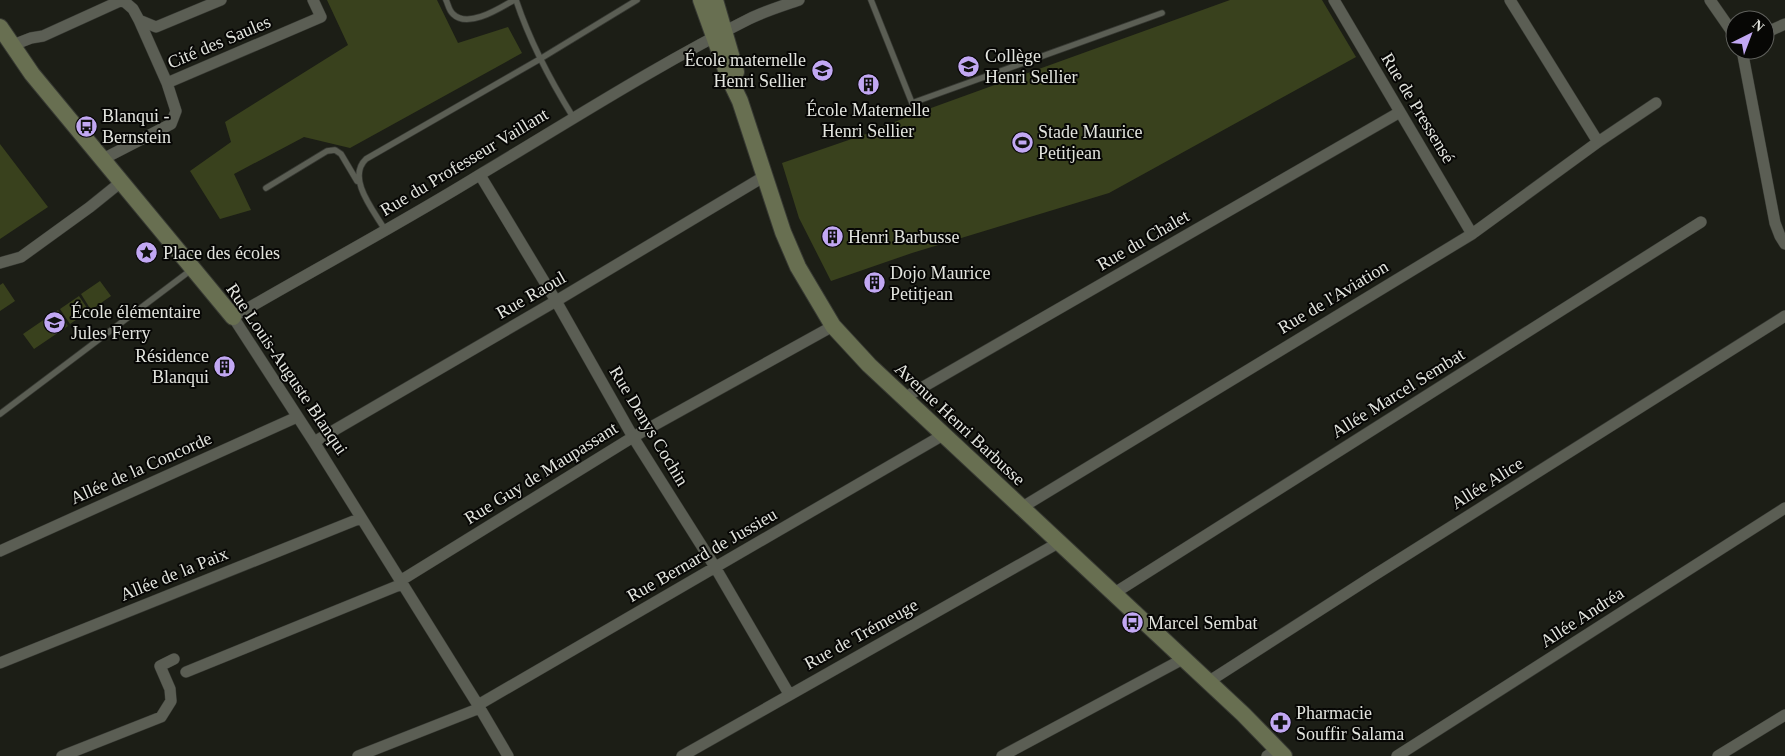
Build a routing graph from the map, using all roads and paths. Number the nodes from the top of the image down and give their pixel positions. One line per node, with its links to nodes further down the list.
1 (221, 0): 14 (street)
2 (313, 0): 21 (street, Cité des Saules)
3 (446, 0): 4 (lane)
4 (515, 0): 19 (lane)
5 (637, 0): 19 (lane)
6 (702, 0): 17 (street, Avenue Henri Barbusse)
7 (715, 0): 17 (street, Avenue Henri Barbusse)
8 (799, 0): 17 (street, Rue du Professeur Vaillant)
9 (871, 0): 13 (lane)
10 (1510, 0): 25 (street)
11 (1710, 0): 15 (street)
12 (1339, 2): 23 (street, Rue de Pressensé)
13 (1162, 13)
14 (139, 20): 18 (street); 21 (street)
15 (1725, 22)
16 (0, 28): 18 (street, Rue Louis-Auguste Blanqui)
17 (720, 35): 24 (street, Rue du Professeur Vaillant); 28 (street, Avenue Henri Barbusse)
18 (12, 46): 26 (street, Rue Louis-Auguste Blanqui)
19 (540, 59): 24 (lane); 30 (lane)
20 (1744, 60): 35 (street)
21 (168, 83): 26 (street, Cité des Saules)
22 (1656, 103): 25 (street, Rue de l'Aviation)
23 (1400, 112): 34 (street, Rue de Pressensé); 42 (street, Rue du Chalet)
24 (573, 117): 27 (street, Rue du Professeur Vaillant)
25 (1598, 142): 34 (street, Rue de l'Aviation)
26 (104, 159): 29 (street, Rue Louis-Auguste Blanqui)
27 (480, 175): 33 (street, Rue du Professeur Vaillant); 38 (street, Rue Denys Cochin)
28 (765, 176): 38 (street, Rue Raoul); 41 (street, Avenue Henri Barbusse)
29 (121, 182): 36 (street); 37 (street, Rue Louis-Auguste Blanqui)
30 (361, 186): 31 (lane); 33 (lane)
31 (266, 188)
32 (1702, 222): 55 (street, Allée Marcel Sembat)
33 (385, 230): 40 (street, Rue du Professeur Vaillant)
34 (1472, 234): 48 (street, Rue de l'Aviation)
35 (1785, 244)
36 (0, 264)
37 (192, 269): 40 (street, Rue Louis-Auguste Blanqui); 43 (lane)
38 (556, 301): 46 (street, Rue Denys Cochin); 47 (street, Rue Raoul)
39 (1785, 316): 60 (street, Allée Alice)
40 (233, 317): 44 (street, Rue Louis-Auguste Blanqui)
41 (833, 326): 42 (street, Avenue Henri Barbusse); 46 (street, Rue Guy de Maupassant)
42 (904, 398): 45 (street, Avenue Henri Barbusse)
43 (0, 414)
44 (297, 417): 47 (street, Rue Louis-Auguste Blanqui); 52 (street, Allée de la Concorde)
45 (943, 435): 48 (street, Avenue Henri Barbusse); 53 (street, Rue Bernard de Jussieu)
46 (633, 437): 53 (street, Rue Denys Cochin); 54 (street, Rue Guy de Maupassant)
47 (314, 442): 50 (street, Rue Louis-Auguste Blanqui)
48 (1021, 508): 51 (street, Avenue Henri Barbusse)
49 (1785, 508): 70 (street, Allée Andréa)
50 (361, 518): 54 (street, Rue Louis-Auguste Blanqui); 58 (street, Allée de la Paix)
51 (1058, 543): 55 (street, Avenue Henri Barbusse); 61 (street, Rue de Trémeuge)
52 (0, 551)
53 (715, 567): 61 (street, Rue Denys Cochin); 62 (street, Rue Bernard de Jussieu)
54 (401, 582): 59 (street, Rue Guy de Maupassant); 62 (street, Rue Louis-Auguste Blanqui)
55 (1113, 594): 56 (street, Avenue Henri Barbusse)
56 (1182, 659): 60 (street, Avenue Henri Barbusse); 69 (street)
57 (174, 660): 65 (street)
58 (0, 663)
59 (186, 672)
60 (1208, 682): 64 (street, Avenue Henri Barbusse)
61 (789, 694): 68 (street, Rue de Trémeuge)
62 (479, 706): 66 (street, Rue Bernard de Jussieu); 67 (street, Rue Louis-Auguste Blanqui)
63 (1785, 715): 71 (street)
64 (1276, 754)
65 (62, 756)
66 (358, 756)
67 (508, 756)
68 (682, 756)
69 (1002, 756)
70 (1397, 756)
71 (1718, 756)

